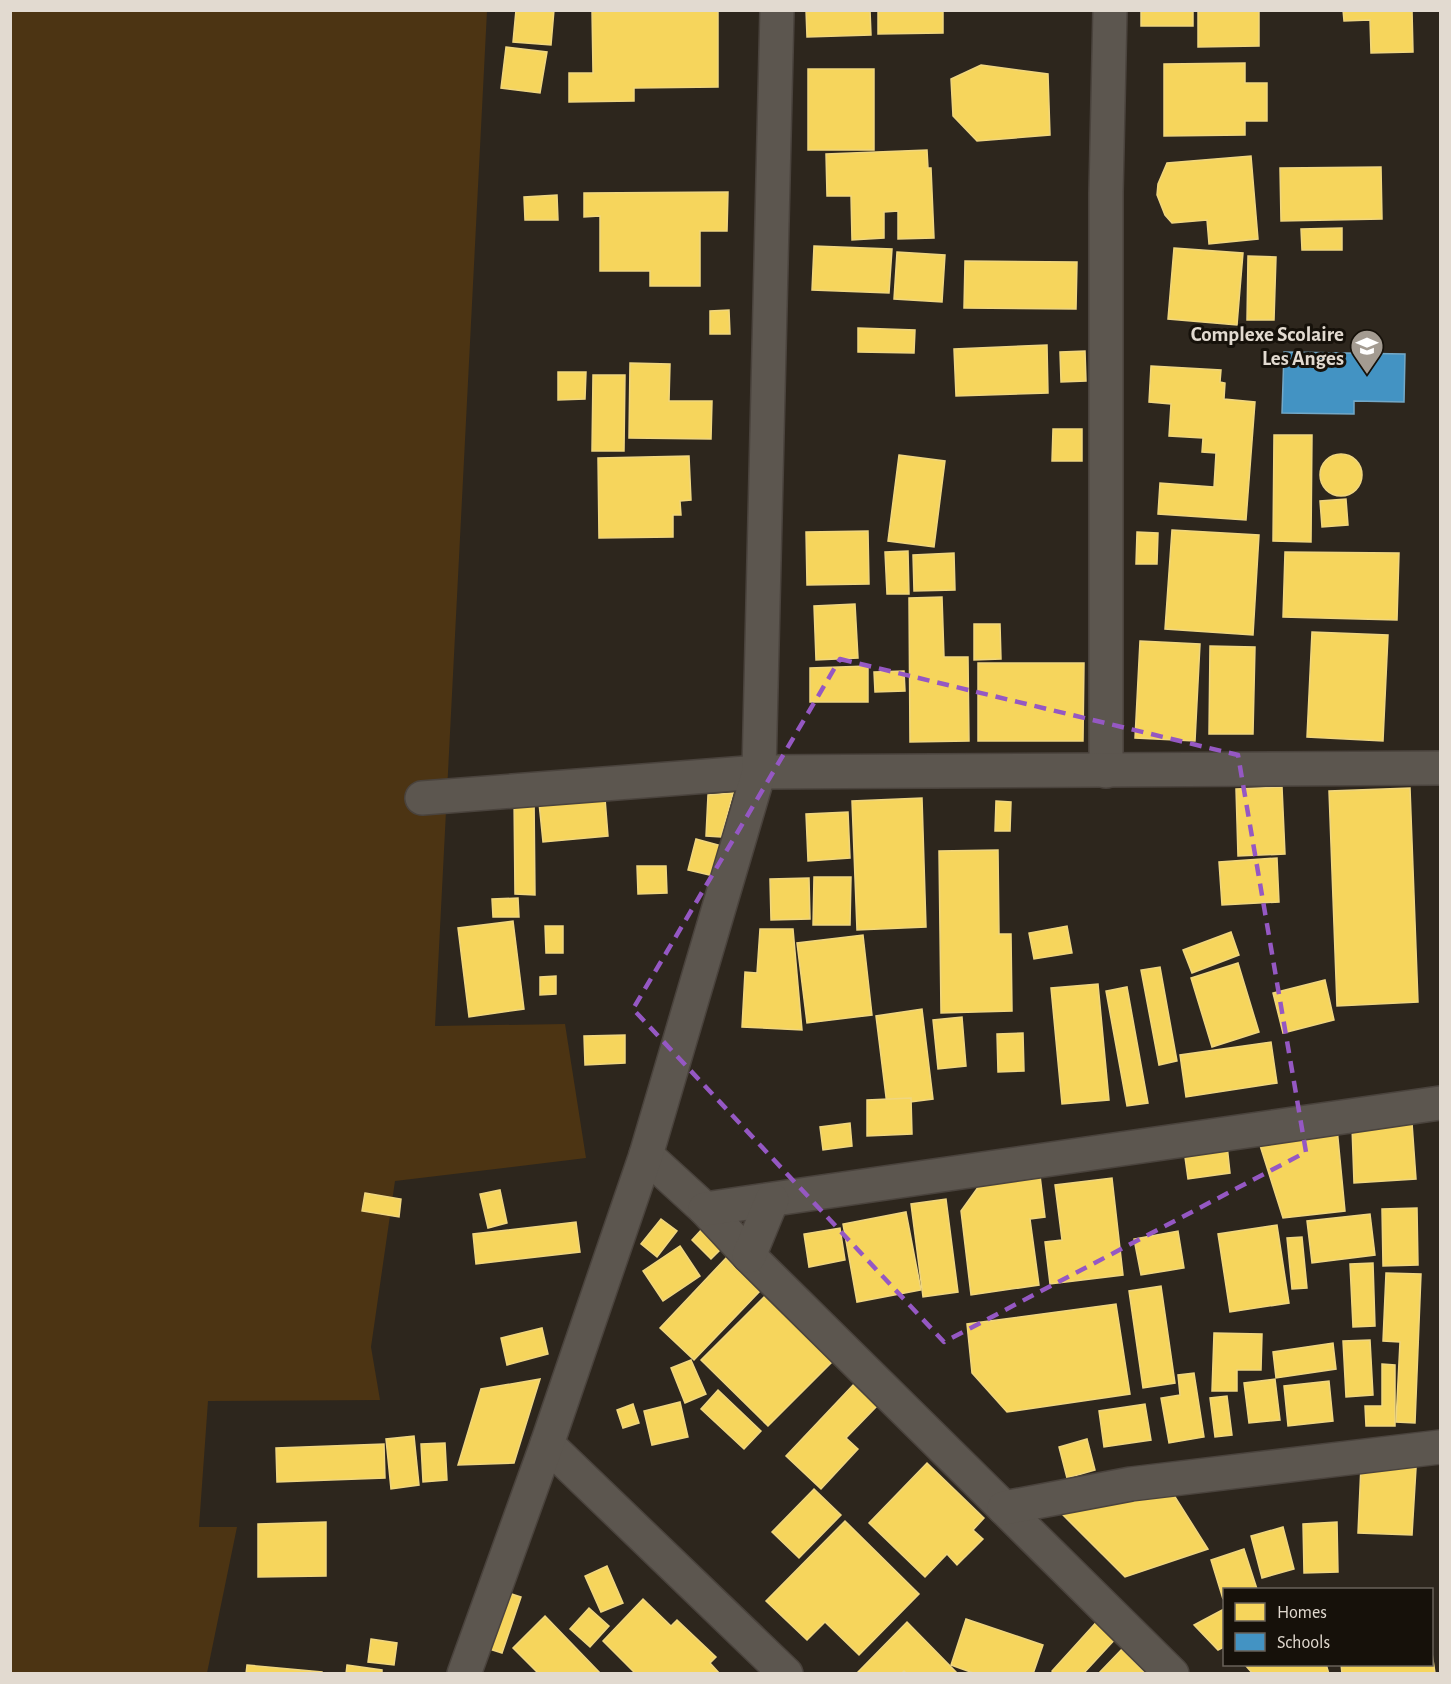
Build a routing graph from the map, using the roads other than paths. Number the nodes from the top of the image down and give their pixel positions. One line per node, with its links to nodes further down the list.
1 (777, 10): 5 (street)
2 (1110, 10): 4 (street)
3 (1440, 768): 4 (street)
4 (1106, 771): 5 (street)
5 (759, 772): 6 (street); 8 (street)
6 (422, 798)
7 (1440, 1103): 9 (street)
8 (646, 1155): 10 (street); 12 (street)
9 (772, 1200): 10 (street); 11 (street)
10 (705, 1209): 11 (street)
11 (749, 1256): 14 (street)
12 (547, 1444): 15 (street); 16 (street)
13 (1440, 1447): 14 (street)
14 (1004, 1508): 17 (street)
15 (464, 1674)
16 (786, 1674)
17 (1172, 1674)

